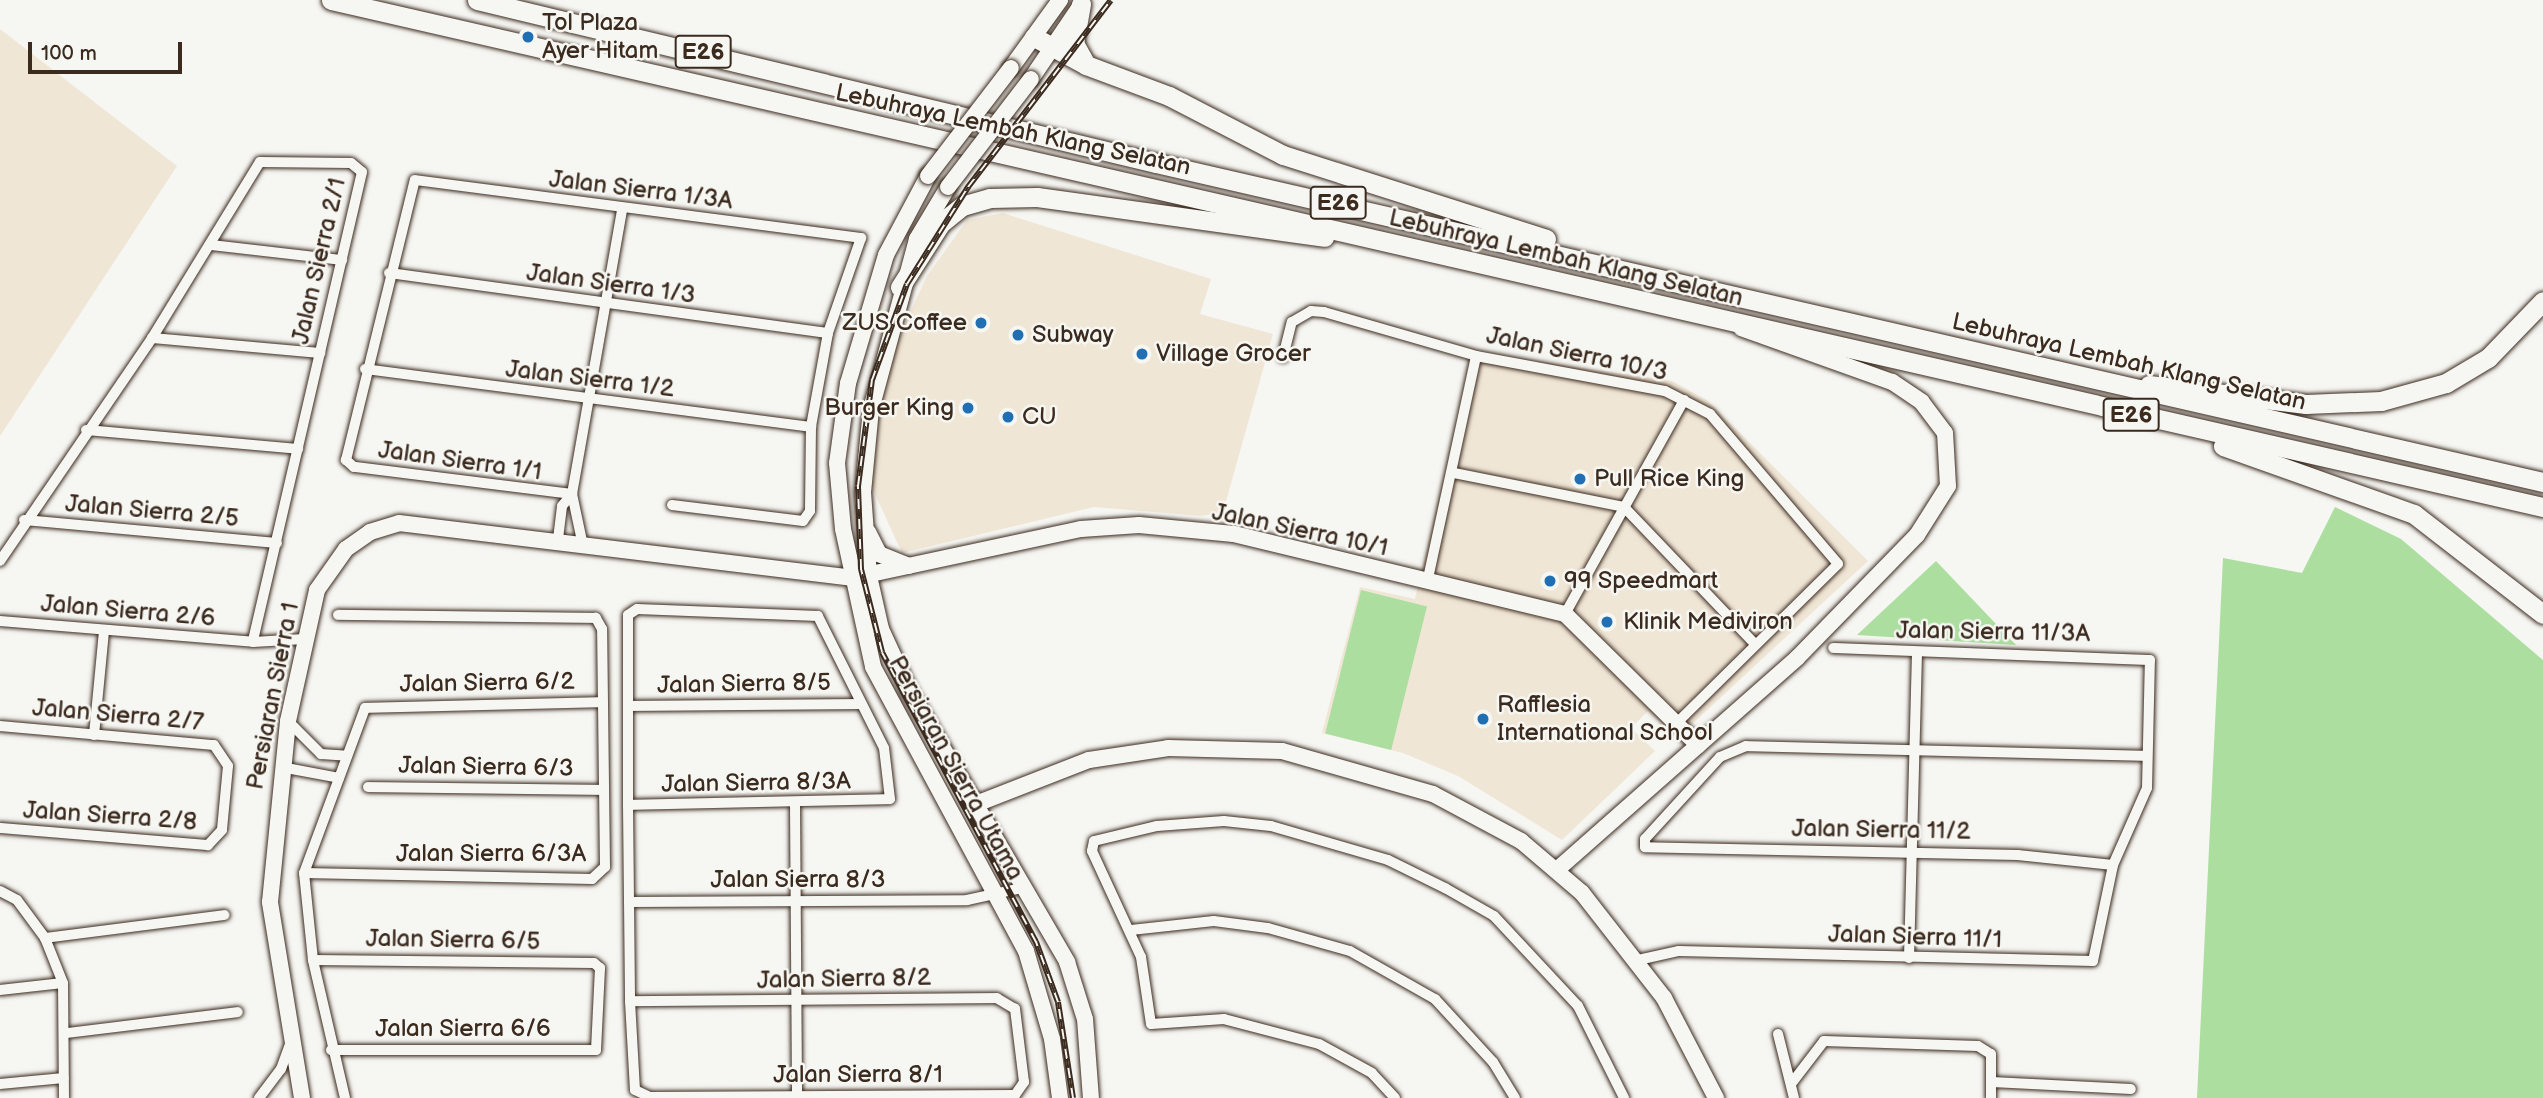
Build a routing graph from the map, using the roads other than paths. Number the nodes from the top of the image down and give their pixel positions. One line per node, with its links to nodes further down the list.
1 (331, 0): 10 (highway, Lebuhraya Lembah Klang Selatan / E26)
2 (477, 0): 16 (highway, Lebuhraya Lembah Klang Selatan / E26)
3 (1060, 0): 5 (street, Persiaran Sierra Utama)
4 (1083, 2): 6 (street, Persiaran Sierra Utama); 7 (highway)
5 (1034, 37): 6 (highway); 42 (street, Persiaran Sierra Utama, bridge)
6 (1055, 47): 7 (highway); 13 (street, Persiaran Sierra Utama, bridge)
7 (1086, 65): 16 (highway)
8 (622, 211): 12 (street, Jalan Sierra 1/3A); 15 (street); 18 (street, Jalan Sierra 1/3A)
9 (212, 245): 11 (street); 11 (street, Jalan Sierra 2/1); 19 (street, Jalan Sierra 2/1)
10 (1398, 245): 13 (highway); 17 (highway, Lebuhraya Lembah Klang Selatan / E26)
11 (342, 260): 20 (street, Jalan Sierra 2/1)
12 (388, 273): 15 (street, Jalan Sierra 1/3); 23 (street)
13 (900, 288): 37 (street, Persiaran Sierra Utama)
14 (2543, 301): 24 (highway)
15 (605, 306): 18 (street, Jalan Sierra 1/3); 26 (street)
16 (1804, 310): 24 (highway, Lebuhraya Lembah Klang Selatan / E26)
17 (1720, 318): 29 (highway, Lebuhraya Lembah Klang Selatan / E26); 66 (street)
18 (828, 333): 27 (street)
19 (152, 338): 20 (street); 28 (street, Jalan Sierra 2/1)
20 (320, 353): 30 (street, Jalan Sierra 2/1)
21 (1476, 356): 22 (street, Jalan Sierra 10/3); 25 (street, Jalan Sierra 10/3); 31 (street)
22 (1283, 357)
23 (365, 369): 26 (street, Jalan Sierra 1/2); 33 (street, Jalan Sierra 1/1)
24 (2120, 386): 32 (highway, Lebuhraya Lembah Klang Selatan / E26)
25 (1684, 400): 35 (street); 56 (street, Jalan Sierra 10/3)
26 (588, 401): 27 (street, Jalan Sierra 1/2); 33 (street)
27 (811, 427): 34 (street)
28 (86, 430): 30 (street); 38 (street, Jalan Sierra 2/1)
29 (2206, 432): 36 (highway, Lebuhraya Lembah Klang Selatan / E26); 50 (highway)
30 (298, 449): 41 (street, Jalan Sierra 2/1)
31 (1454, 473): 35 (street); 48 (street)
32 (2543, 482)
33 (572, 494): 39 (street); 40 (street)
34 (672, 505)
35 (1624, 507): 49 (street); 56 (street)
36 (2543, 508)
37 (863, 518): 44 (street); 46 (street, Persiaran Sierra Utama)
38 (24, 520): 41 (street, Jalan Sierra 2/5); 43 (street, Jalan Sierra 2/1)
39 (558, 539): 40 (street, Persiaran Sierra 1); 54 (street, Persiaran Sierra 1)
40 (582, 541): 45 (street, Persiaran Sierra 1)
41 (276, 544): 55 (street, Jalan Sierra 2/1)
42 (846, 547): 45 (street); 47 (street, Persiaran Sierra Utama)
43 (0, 561)
44 (918, 565): 46 (street, Jalan Sierra 10/1); 48 (street, Jalan Sierra 10/1)
45 (818, 572): 47 (street, Persiaran Sierra 1)
46 (869, 576): 47 (street, Persiaran Sierra 1); 76 (street, Persiaran Sierra Utama)
47 (852, 578): 78 (street, Persiaran Sierra Utama)
48 (1427, 583): 49 (street, Jalan Sierra 10/1)
49 (1565, 614): 63 (street)
50 (2543, 614)
51 (338, 615): 59 (street, Jalan Sierra 6/3A)
52 (0, 621): 53 (street, Jalan Sierra 2/6)
53 (104, 631): 55 (street, Jalan Sierra 2/6); 65 (street)
54 (304, 639): 55 (street, Jalan Sierra 2/6); 62 (street, Persiaran Sierra 1)
55 (253, 642)
56 (1755, 645): 63 (street)
57 (1833, 648): 58 (street, Jalan Sierra 11/3A)
58 (1917, 652): 67 (street); 68 (street, Jalan Sierra 11/3A)
59 (603, 702): 69 (street, Jalan Sierra 6/2); 74 (street, Jalan Sierra 6/3A)
60 (859, 704): 61 (street, Jalan Sierra 8/5); 61 (street); 75 (street, Jalan Sierra 8/3A)
61 (629, 706): 77 (street)
62 (288, 721): 69 (street); 71 (street, Persiaran Sierra 1)
63 (1675, 725): 66 (street)
64 (0, 726): 65 (street, Jalan Sierra 2/7)
65 (94, 735): 70 (street, Jalan Sierra 2/7)
66 (1698, 745): 82 (street)
67 (1912, 750): 68 (street); 80 (street); 80 (street, Jalan Sierra 11/2)
68 (2147, 755): 81 (street)
69 (347, 756): 72 (street)
70 (228, 758): 79 (street, Jalan Sierra 2/8)
71 (281, 767): 72 (street); 102 (street, Persiaran Sierra 1)
72 (340, 778): 83 (street)
73 (368, 787): 74 (street, Jalan Sierra 6/3)
74 (604, 790): 83 (street, Jalan Sierra 6/3A)
75 (794, 803): 77 (street, Jalan Sierra 8/3A); 88 (street)
76 (976, 804): 78 (street); 82 (street); 84 (street, Persiaran Sierra Utama)
77 (628, 805): 87 (street)
78 (953, 814): 86 (street, Persiaran Sierra Utama)
79 (0, 828)
80 (1908, 851): 81 (street, Jalan Sierra 11/2); 92 (street)
81 (2113, 864): 92 (street, Jalan Sierra 11/1)
82 (1559, 868): 94 (street)
83 (304, 873): 93 (street)
84 (1026, 887): 86 (street, Jalan Sierra 8/3); 120 (street, Persiaran Sierra Utama)
85 (0, 891): 91 (street)
86 (1000, 895): 88 (street, Jalan Sierra 8/3); 119 (street, Persiaran Sierra Utama)
87 (629, 901): 88 (street, Jalan Sierra 8/3); 97 (street)
88 (796, 901): 98 (street)
89 (225, 915): 91 (street)
90 (1131, 930): 121 (street); 122 (street); 123 (street)
91 (45, 938): 95 (street)
92 (1909, 958): 94 (street, Jalan Sierra 11/1)
93 (313, 960): 104 (street, Jalan Sierra 6/5); 105 (street)
94 (1638, 960): 124 (street)
95 (62, 983): 96 (street); 100 (street)
96 (0, 989)
97 (630, 1001): 98 (street, Jalan Sierra 8/2); 114 (street)
98 (796, 1001): 103 (street, Jalan Sierra 8/2); 113 (street)
99 (238, 1012): 100 (street)
100 (67, 1033): 107 (street)
101 (1778, 1034): 111 (street)
102 (291, 1041): 106 (street, Persiaran Sierra 1); 108 (street)
103 (1023, 1048): 113 (street, Jalan Sierra 8/1)
104 (596, 1049): 105 (street, Jalan Sierra 6/6)
105 (331, 1050): 118 (street)
106 (298, 1075): 108 (street); 117 (street, Persiaran Sierra 1)
107 (64, 1078): 110 (street); 115 (street)
108 (273, 1080): 116 (street)
109 (1992, 1082): 111 (street); 112 (street); 126 (street)
110 (0, 1084)
111 (1791, 1084): 125 (street)
112 (2131, 1088)
113 (797, 1096): 114 (street, Jalan Sierra 8/1)
114 (650, 1097)
115 (64, 1098)
116 (259, 1098)
117 (303, 1098)
118 (345, 1098)
119 (1060, 1098)
120 (1091, 1098)
121 (1395, 1098)
122 (1515, 1098)
123 (1624, 1098)
124 (1716, 1098)
125 (1794, 1098)
126 (1992, 1098)

